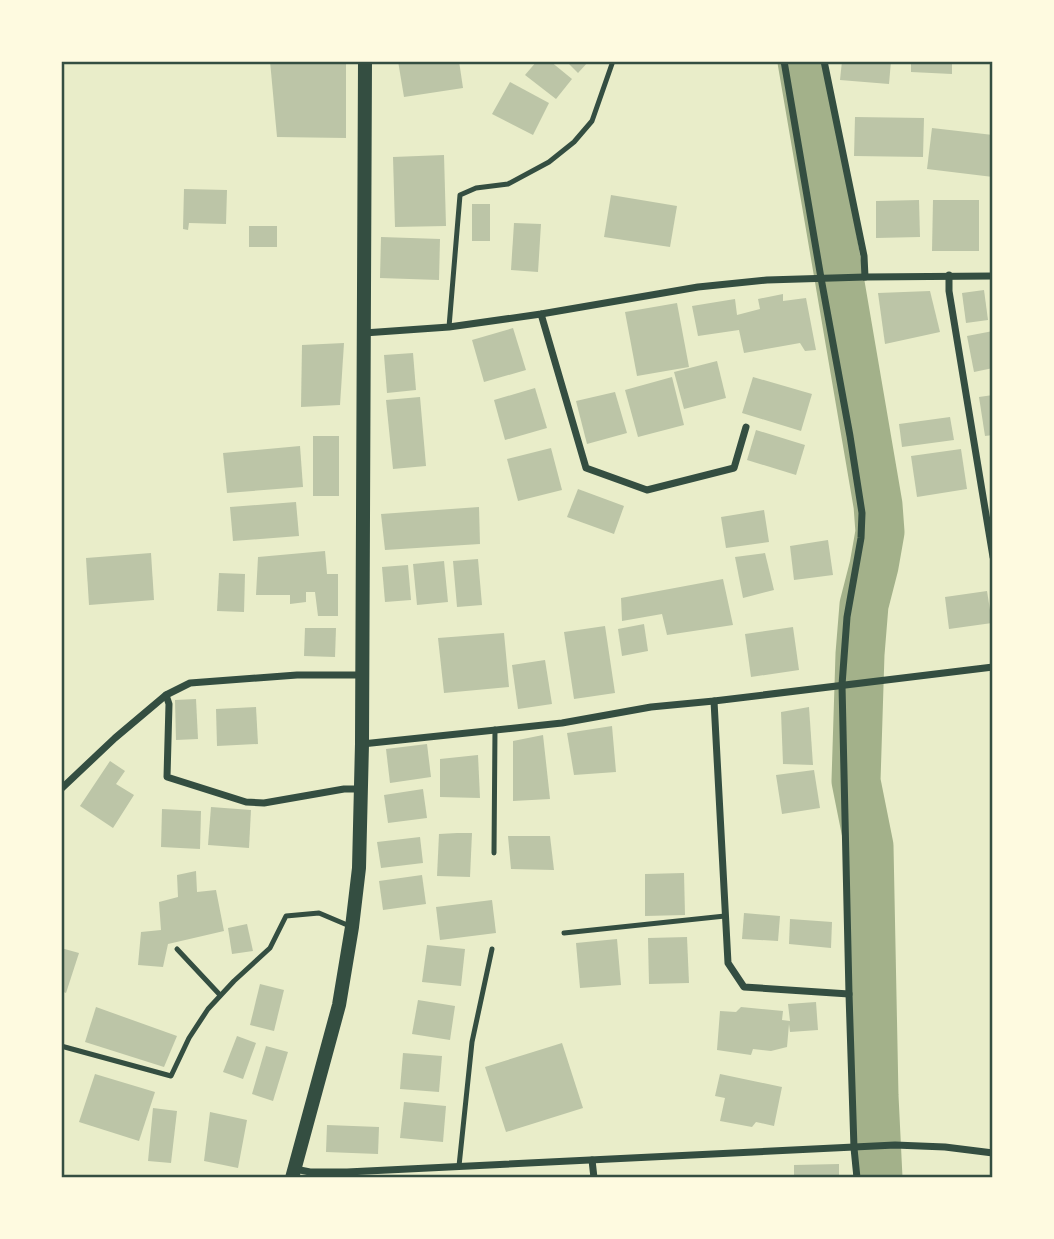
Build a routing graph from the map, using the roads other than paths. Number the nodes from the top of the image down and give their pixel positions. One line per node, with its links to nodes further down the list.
1 (365, 61): 11 (main road)
2 (613, 61): 10 (lane)
3 (784, 61): 8 (street)
4 (824, 61): 6 (street)
5 (949, 275): 6 (street); 7 (street); 13 (street)
6 (865, 276): 8 (street)
7 (993, 276)
8 (825, 278): 9 (street); 16 (street)
9 (541, 314): 10 (street); 12 (street)
10 (449, 327): 11 (street)
11 (363, 333): 15 (main road)
12 (746, 427)
13 (993, 557)
14 (993, 667): 16 (street)
15 (362, 675): 17 (street); 20 (main road)
16 (842, 685): 18 (street); 29 (street)
17 (166, 695): 21 (street); 22 (street)
18 (714, 701): 19 (street); 24 (street)
19 (495, 729): 20 (street); 23 (lane)
20 (362, 744): 22 (main road)
21 (61, 789)
22 (361, 789): 25 (main road)
23 (494, 853)
24 (725, 916): 26 (lane); 29 (street)
25 (352, 927): 30 (lane); 36 (main road)
26 (564, 933)
27 (177, 948): 30 (lane)
28 (492, 949): 35 (lane)
29 (849, 994): 32 (street)
30 (220, 995): 31 (lane)
31 (61, 1046)
32 (854, 1148): 33 (street); 34 (street); 38 (street)
33 (993, 1153)
34 (592, 1160): 35 (street); 37 (street)
35 (459, 1166): 36 (street)
36 (293, 1173)
37 (594, 1178)
38 (857, 1178)

